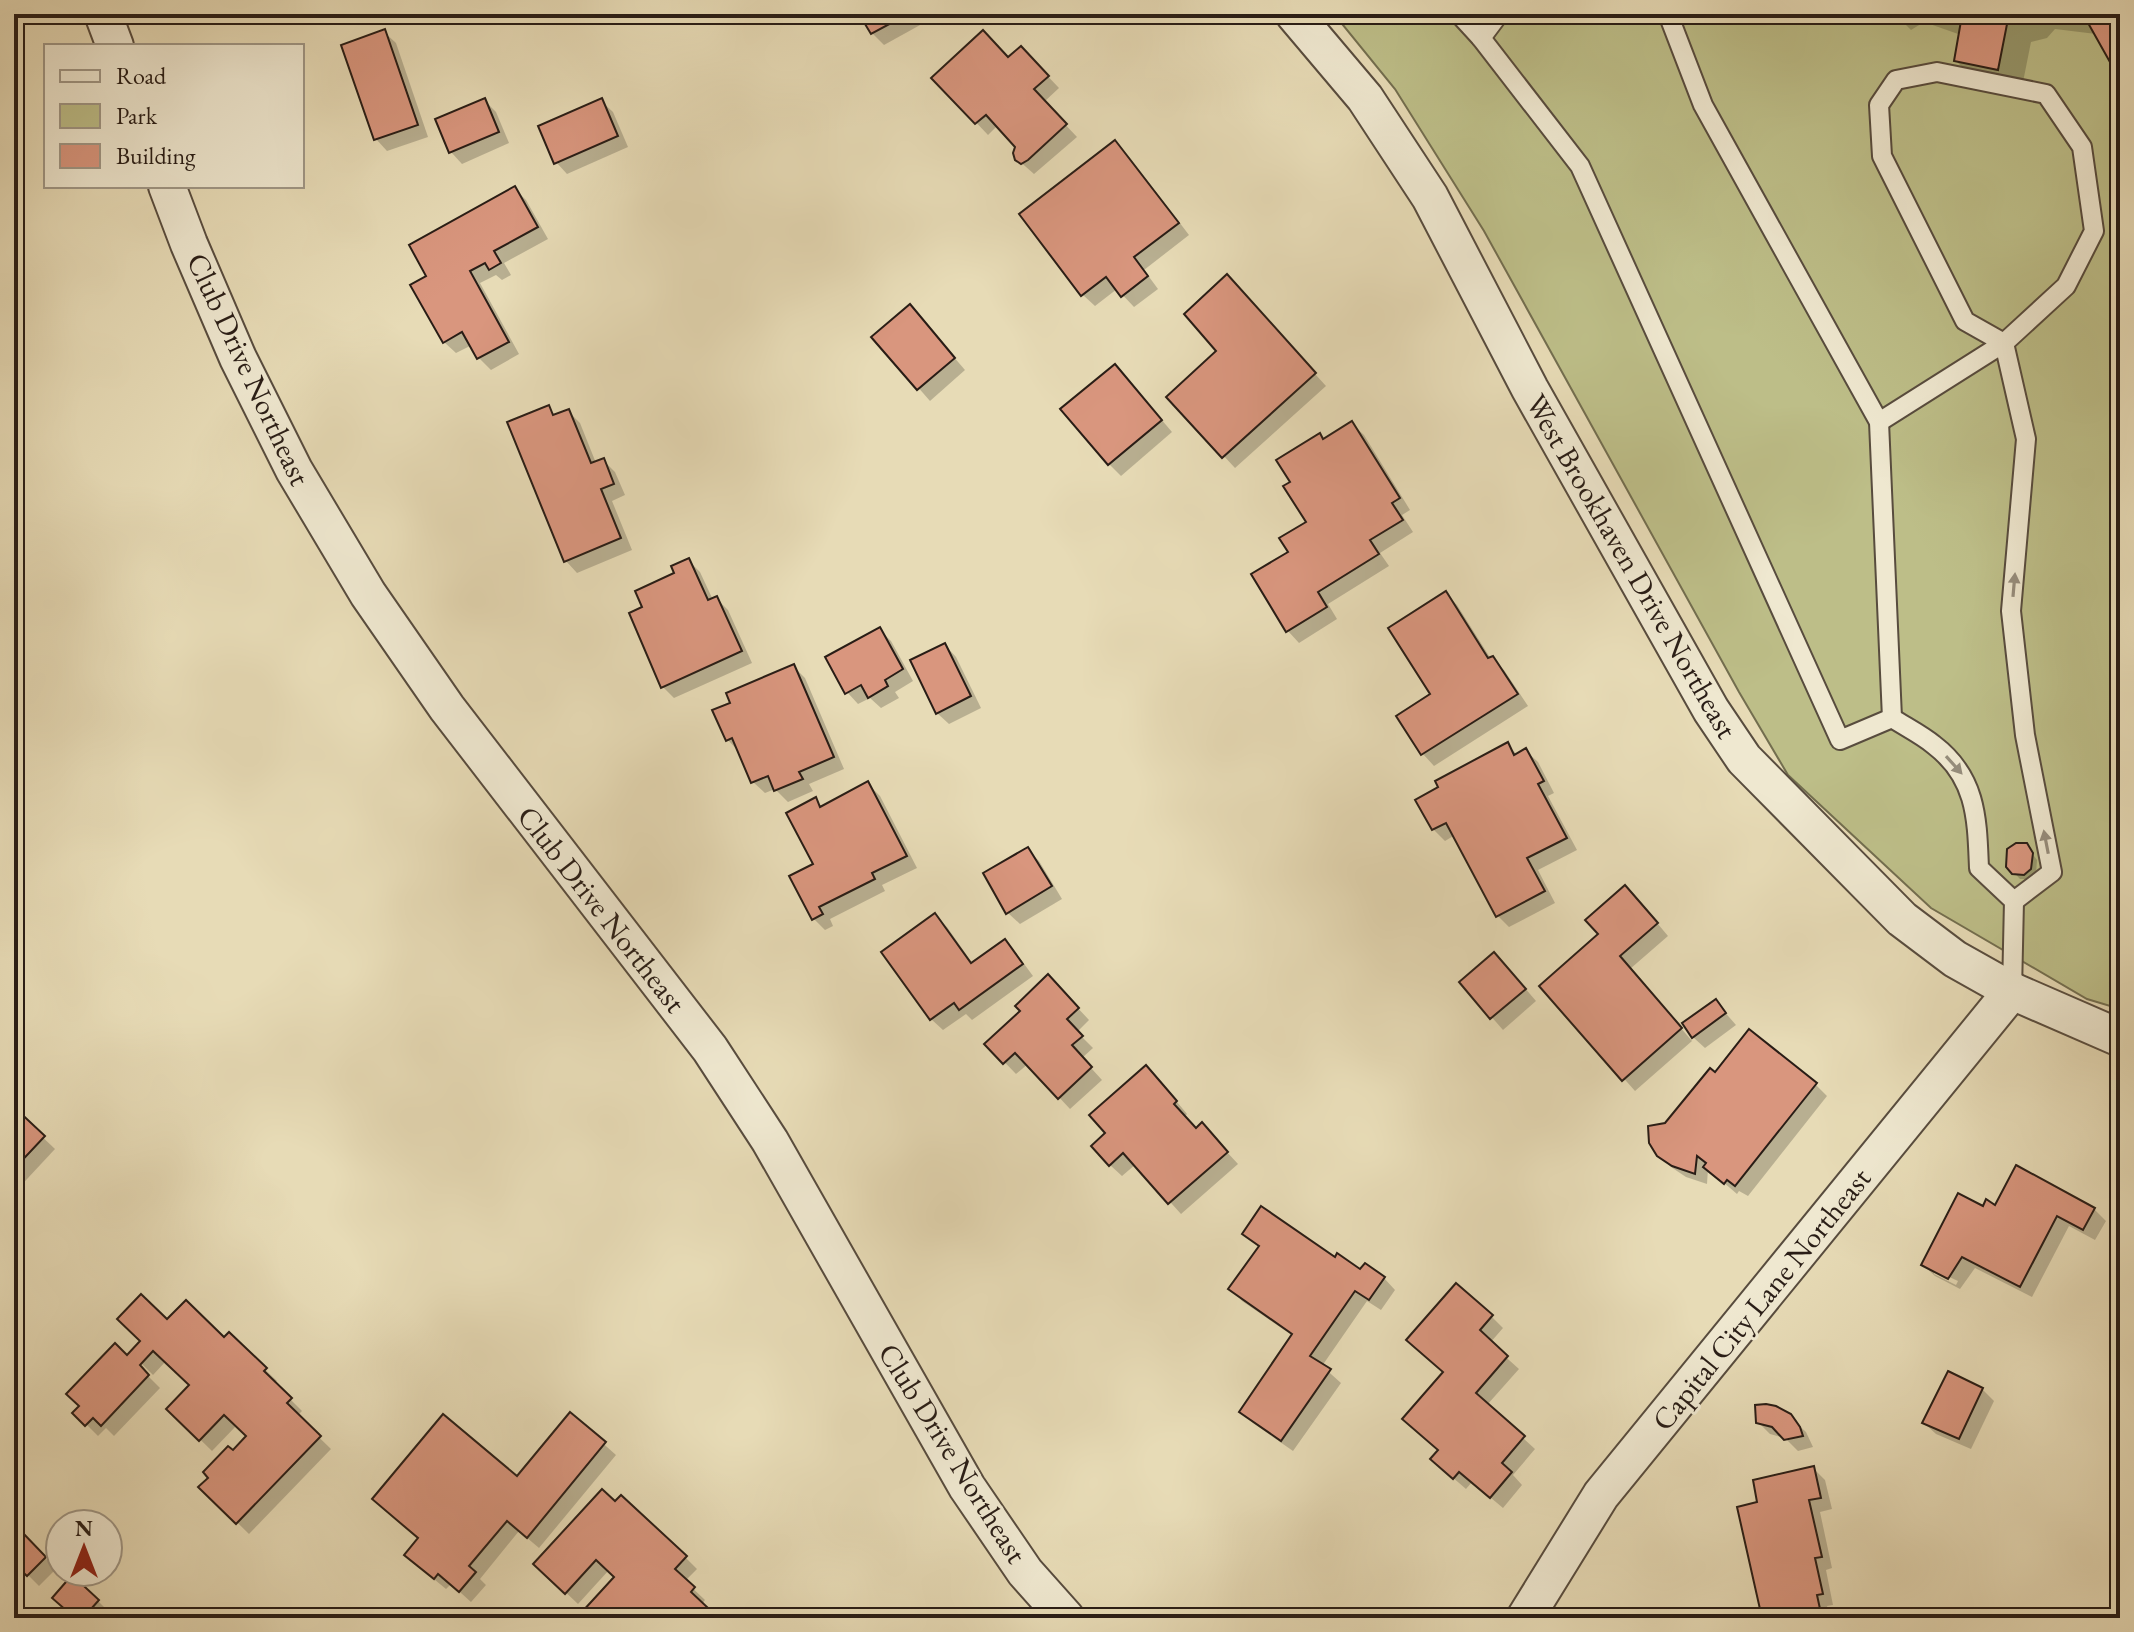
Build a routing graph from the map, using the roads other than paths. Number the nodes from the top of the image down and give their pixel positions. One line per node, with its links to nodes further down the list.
1 (103, 14): 7 (street)
2 (1294, 14): 13 (street, West Brookhaven Drive Northeast)
3 (1459, 14): 6 (lane)
4 (1499, 14): 6 (lane)
5 (1668, 14): 10 (lane)
6 (1481, 38): 11 (lane)
7 (114, 44)
8 (168, 188): 15 (street, Club Drive Northeast)
9 (2004, 343): 9 (lane); 10 (lane); 12 (lane, one-way to 9)
10 (1879, 422): 11 (lane)
11 (1892, 718): 12 (lane, one-way to 12)
12 (2014, 901): 13 (lane)
13 (2012, 991): 14 (street, West Brookhaven Drive Northeast); 16 (street, Capital City Lane Northeast)
14 (2120, 1038)
15 (1066, 1618)
16 (1525, 1618)

